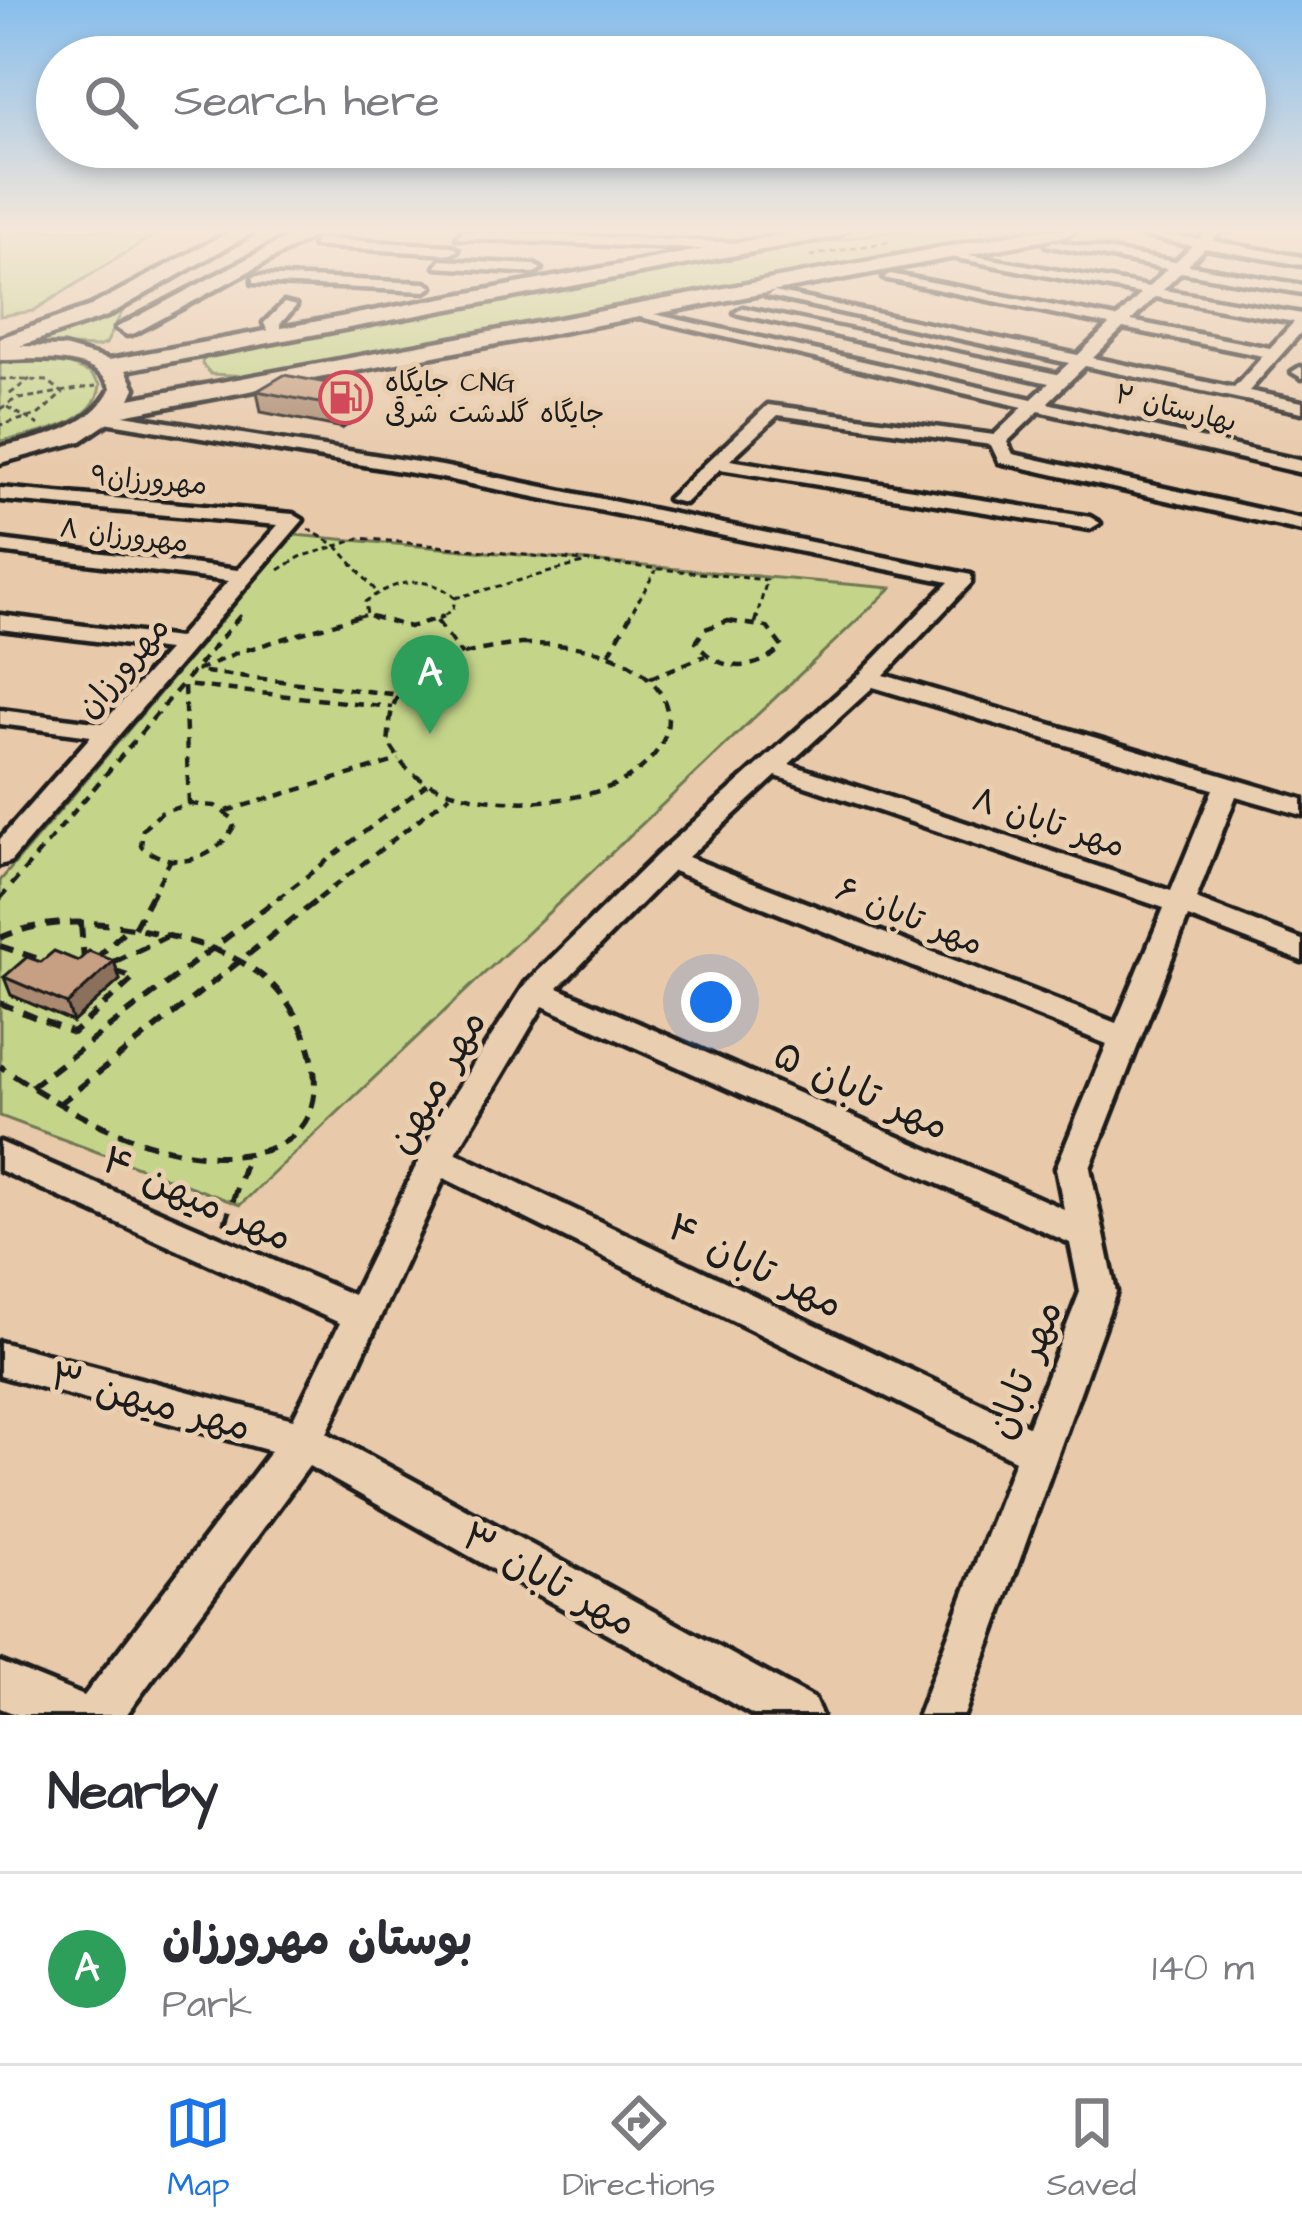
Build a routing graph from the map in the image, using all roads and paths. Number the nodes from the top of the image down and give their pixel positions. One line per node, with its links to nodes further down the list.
1 (58, 310): 19 (main road)
2 (99, 310): 19 (main road)
3 (141, 310): 16 (main road)
4 (164, 310): 16 (main road)
5 (285, 310): 17 (street)
6 (399, 310): 17 (main road)
7 (638, 310): 12 (main road)
8 (842, 310): 22 (street)
9 (1067, 310): 15 (street)
10 (1131, 310): 15 (street)
11 (1248, 310): 14 (street)
12 (632, 311): 23 (street, بهارستان ۲); 24 (main road)
13 (743, 314): 18 (street)
14 (1302, 320): 21 (street)
15 (1119, 322): 21 (street); 22 (street)
16 (127, 328): 20 (main road); 27 (main road)
17 (275, 333): 20 (main road)
18 (883, 343): 23 (street); 26 (street)
19 (2, 347): 27 (main road)
20 (206, 347): 24 (main road); 27 (main road)
21 (1274, 353): 28 (street)
22 (1081, 359): 26 (street); 28 (street)
23 (857, 362): 32 (street, بهارستان ۲)
24 (365, 363): 27 (main road)
25 (0, 379): 30 (path)
26 (1060, 380): 32 (street)
27 (109, 388): 30 (path); 38 (main road); 67 (street, مهر میهن)
28 (1239, 392): 34 (street)
29 (0, 394): 31 (path)
30 (62, 395): 31 (path); 36 (path)
31 (19, 400): 33 (path)
32 (1037, 403): 39 (street); 42 (street, بهارستان ۲)
33 (8, 407): 35 (path); 36 (path)
34 (1302, 407)
35 (0, 409)
36 (27, 418): 37 (path); 38 (path)
37 (0, 424)
38 (61, 439): 40 (main road)
39 (1001, 450): 41 (street); 47 (street)
40 (0, 455)
41 (716, 464): 44 (street); 46 (street)
42 (1302, 467)
43 (0, 494): 45 (street, مهرورزان۹)
44 (678, 499)
45 (293, 520): 49 (path); 53 (street, مهرورزان)
46 (1090, 524)
47 (1302, 525)
48 (0, 546): 53 (street, مهرورزان ۸)
49 (337, 546): 50 (path); 52 (path); 54 (path)
50 (586, 563): 51 (path); 55 (path)
51 (656, 569): 60 (path); 62 (path)
52 (275, 573)
53 (242, 577): 61 (street, مهرورزان)
54 (376, 591): 55 (path); 57 (path)
55 (455, 598): 58 (path)
56 (249, 606): 65 (path)
57 (367, 614): 58 (path); 65 (path)
58 (437, 621): 63 (path)
59 (0, 622): 61 (street)
60 (755, 623): 64 (path); 64 (path)
61 (184, 645): 72 (street, مهرورزان)
62 (609, 654): 63 (path); 66 (path)
63 (462, 655): 69 (path)
64 (705, 656): 66 (path)
65 (196, 670): 68 (path); 69 (path)
66 (650, 678): 77 (path)
67 (869, 678): 74 (street, مهر میهن); 76 (street)
68 (184, 685): 70 (path); 78 (path); 85 (path)
69 (400, 695): 70 (path)
70 (392, 707): 73 (path)
71 (0, 717): 72 (street)
72 (109, 731): 81 (street, مهرورزان)
73 (399, 760): 75 (path); 80 (path)
74 (770, 766): 83 (street, مهر میهن); 86 (street, مهر تابان ۸)
75 (428, 783): 77 (path); 91 (path)
76 (1228, 784): 79 (street); 86 (street, مهر تابان)
77 (452, 793): 94 (path)
78 (189, 804): 80 (path); 84 (path)
79 (1302, 807)
80 (226, 811): 84 (path)
81 (12, 826): 82 (street, مهرورزان)
82 (0, 856)
83 (669, 859): 98 (street, مهر میهن); 102 (street, مهر تابان ۶)
84 (170, 861): 88 (path)
85 (0, 899)
86 (1179, 903): 92 (street, مهر تابان ۸); 102 (street, مهر تابان)
87 (81, 923): 88 (path); 90 (path); 93 (path)
88 (131, 928): 89 (path); 93 (path)
89 (170, 935): 91 (path); 96 (path)
90 (0, 942): 97 (path)
91 (212, 948): 94 (path); 101 (path)
92 (1302, 951)
93 (88, 961): 95 (path); 96 (path)
94 (239, 961): 105 (path); 107 (path)
95 (75, 967)
96 (102, 967): 100 (path)
97 (44, 970)
98 (536, 991): 108 (street, مهر میهن); 109 (street, مهر تابان ۵)
99 (0, 1003): 100 (path)
100 (87, 1021): 101 (path)
101 (106, 1030): 104 (path)
102 (1125, 1039): 109 (street, مهر تابان)
103 (0, 1066): 104 (path)
104 (32, 1087): 105 (path)
105 (58, 1104): 107 (path)
106 (0, 1155): 110 (street, مهر میهن ۴)
107 (248, 1155): 110 (path)
108 (436, 1160): 111 (street, مهر میهن); 114 (street, مهر تابان ۴)
109 (1088, 1235): 114 (street, مهر تابان)
110 (216, 1252): 111 (street, مهر میهن ۴)
111 (362, 1316): 113 (street, مهر میهن)
112 (0, 1359): 113 (street, مهر میهن ۳)
113 (302, 1441): 117 (street, مهر میهن); 118 (street, مهر تابان ۳)
114 (1036, 1450): 119 (street, مهر تابان)
115 (0, 1685): 116 (street)
116 (75, 1715)
117 (98, 1715)
118 (798, 1715)
119 (940, 1715)

